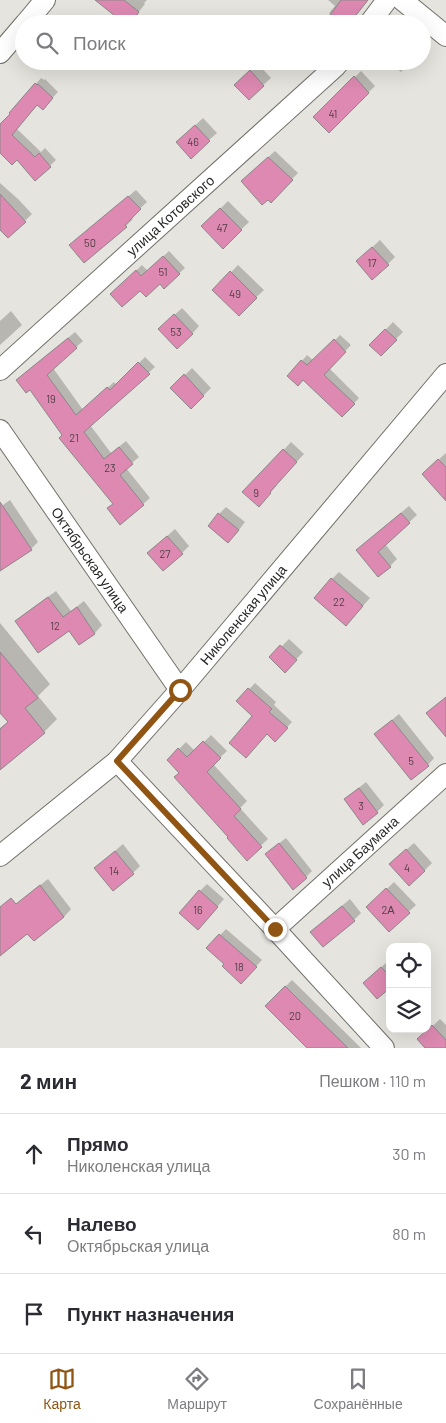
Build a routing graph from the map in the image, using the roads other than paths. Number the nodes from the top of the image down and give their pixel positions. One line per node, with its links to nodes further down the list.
1 (44, 0): 4 (street)
2 (388, 0): 5 (street)
3 (402, 0): 6 (street)
4 (32, 15)
5 (376, 15)
6 (420, 15)
7 (431, 24): 9 (street)
8 (15, 35): 10 (street)
9 (446, 36)
10 (0, 53)
11 (332, 70): 12 (street, улица Котовского)
12 (0, 370)
13 (446, 374): 15 (street, Николенская улица)
14 (0, 430): 15 (street, Октябрьская улица)
15 (180, 690): 16 (street, Николенская улица)
16 (117, 761): 18 (street, Николенская улица); 19 (street)
17 (446, 774): 19 (street, улица Баумана)
18 (0, 856)
19 (275, 929): 20 (street)
20 (384, 1048)

